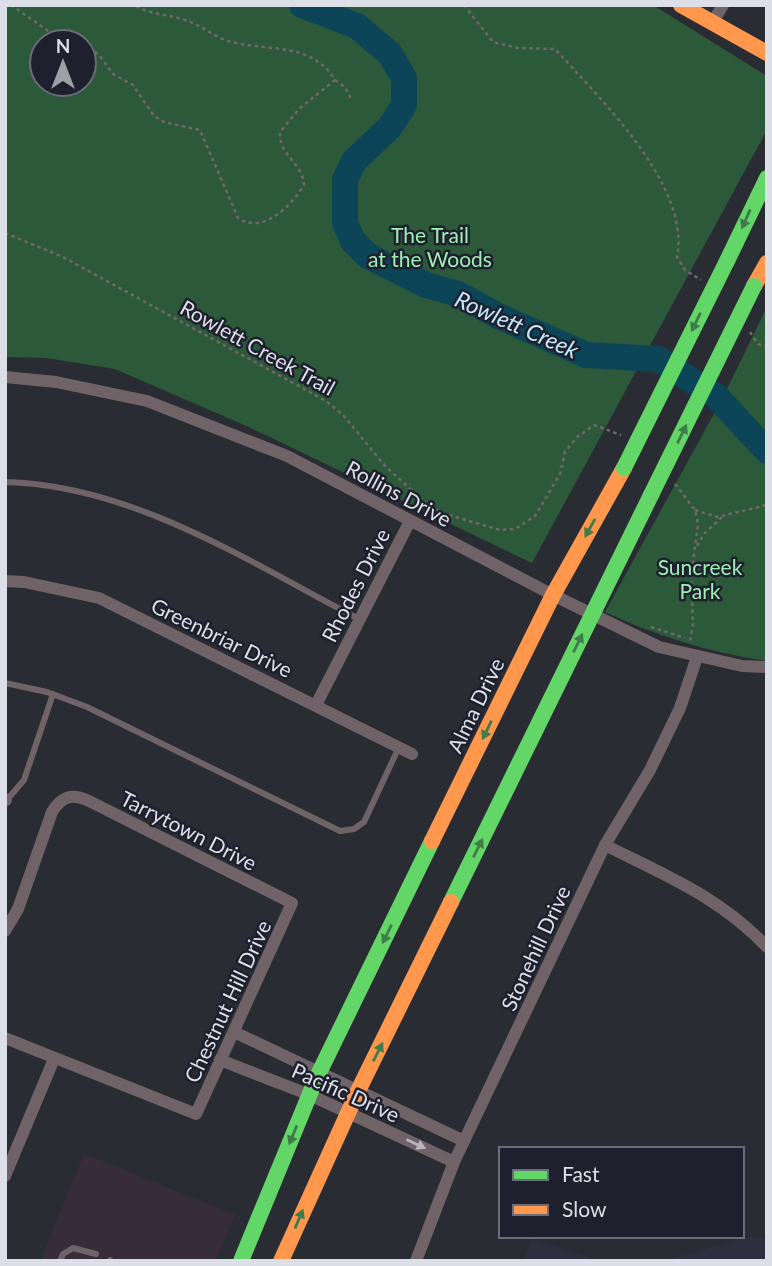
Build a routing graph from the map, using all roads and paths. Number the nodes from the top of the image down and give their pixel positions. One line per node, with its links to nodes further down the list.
1 (11, 5): 7 (path)
2 (134, 5): 10 (path)
3 (464, 5): 15 (path)
4 (681, 5): 6 (main road)
5 (723, 5): 6 (street)
6 (712, 23): 8 (main road)
7 (44, 28)
8 (767, 53)
9 (98, 54): 10 (path)
10 (335, 80): 11 (path)
11 (351, 99)
12 (767, 178): 28 (main road, Alma Drive, one-way to 28, bridge)
13 (5, 233): 19 (path, Rowlett Creek Trail)
14 (767, 263): 29 (main road, one-way to 14, bridge)
15 (705, 283)
16 (746, 325): 17 (path)
17 (767, 347)
18 (5, 377): 25 (street, Rollins Drive)
19 (630, 443)
20 (671, 481): 23 (path)
21 (5, 482): 30 (lane)
22 (767, 505): 24 (path)
23 (695, 510): 24 (path); 26 (path)
24 (725, 515): 26 (path)
25 (410, 521): 28 (street, Rollins Drive); 30 (street, Rhodes Drive)
26 (695, 549): 32 (path)
27 (5, 581): 37 (street, Greenbriar Drive)
28 (553, 595): 29 (street, Rollins Drive); 49 (main road, Alma Drive, one-way to 49)
29 (592, 614): 33 (street, Rollins Drive); 50 (main road, one-way to 29)
30 (360, 619): 37 (street, Rhodes Drive)
31 (639, 623): 32 (path)
32 (690, 639): 33 (path)
33 (692, 656): 34 (street, Rollins Drive); 41 (street, Stonehill Drive)
34 (767, 667)
35 (5, 682): 36 (lane)
36 (52, 694): 38 (lane); 40 (lane)
37 (316, 705): 38 (street, Greenbriar Drive)
38 (399, 747): 39 (street, Greenbriar Drive)
39 (412, 754)
40 (5, 801)
41 (605, 845): 44 (street); 53 (street, Stonehill Drive)
42 (292, 903): 43 (street, Tarrytown Drive); 45 (street, Chestnut Hill Drive)
43 (5, 931)
44 (767, 947)
45 (234, 1032): 48 (street, Chestnut Hill Drive); 49 (street, Pacific Drive)
46 (5, 1038): 47 (street)
47 (54, 1059): 48 (street, Chestnut Hill Drive); 55 (street)
48 (220, 1060): 51 (street, Pacific Drive)
49 (319, 1072): 50 (street, Pacific Drive); 51 (main road, Alma Drive)
50 (358, 1091): 52 (main road); 53 (street, Pacific Drive)
51 (310, 1095): 52 (street, Pacific Drive); 58 (main road, Alma Drive, one-way to 58)
52 (348, 1113): 54 (street, Pacific Drive, one-way to 54); 59 (main road, one-way to 52)
53 (464, 1141): 54 (street, Stonehill Drive)
54 (454, 1162): 60 (street, Stonehill Drive)
55 (5, 1176)
56 (96, 1254): 57 (lane)
57 (60, 1261)
58 (241, 1261)
59 (281, 1261)
60 (416, 1261)

